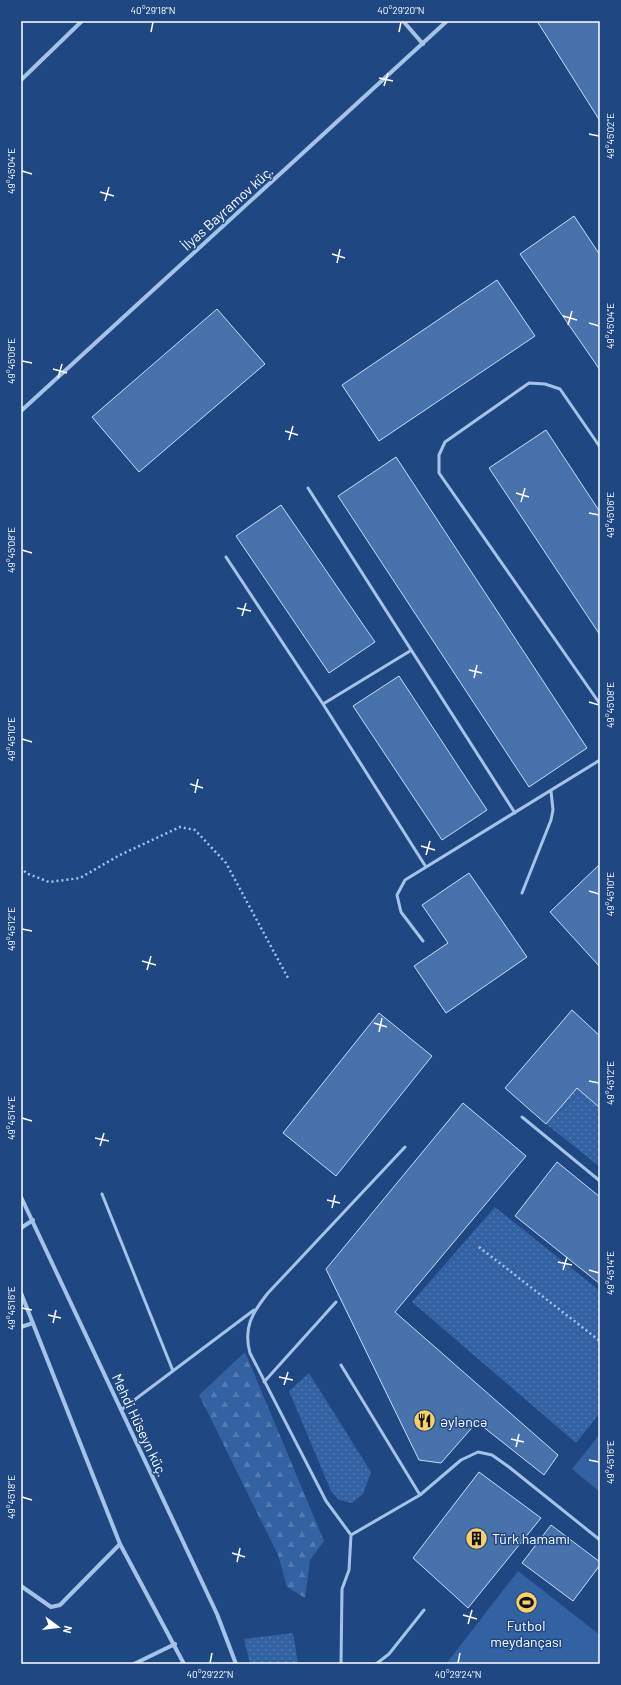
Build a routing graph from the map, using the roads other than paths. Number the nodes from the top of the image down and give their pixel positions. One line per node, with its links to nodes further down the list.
1 (82, 21): 5 (street)
2 (403, 21): 4 (street)
3 (447, 21): 4 (street, İlyas Bayramov küç.)
4 (423, 44): 6 (street, İlyas Bayramov küç.)
5 (21, 80)
6 (21, 411)
7 (600, 447): 12 (lane)
8 (308, 488): 10 (lane)
9 (226, 557): 11 (lane)
10 (410, 651): 11 (lane); 15 (lane)
11 (323, 704): 16 (lane)
12 (600, 704)
13 (600, 760): 14 (lane)
14 (551, 791): 15 (lane); 17 (lane)
15 (515, 813): 16 (lane)
16 (426, 868): 18 (lane)
17 (522, 892)
18 (423, 941)
19 (522, 1117): 21 (lane)
20 (405, 1147): 28 (lane)
21 (600, 1181)
22 (102, 1194): 32 (lane)
23 (21, 1197): 24 (street, Mehdi Hüseyn küç.)
24 (33, 1220): 25 (street); 34 (street, Mehdi Hüseyn küç.)
25 (21, 1228)
26 (21, 1293): 29 (street)
27 (336, 1302): 33 (lane)
28 (255, 1309): 32 (lane); 33 (lane)
29 (33, 1323): 30 (street); 38 (street)
30 (21, 1327)
31 (341, 1365): 35 (lane)
32 (173, 1371): 34 (lane)
33 (264, 1382): 36 (lane)
34 (121, 1410): 44 (street, Mehdi Hüseyn küç.)
35 (420, 1495): 36 (lane); 37 (lane)
36 (351, 1535): 45 (lane)
37 (600, 1540)
38 (120, 1544): 39 (street); 41 (street)
39 (21, 1586)
40 (424, 1610): 46 (lane)
41 (174, 1644): 42 (street); 43 (street)
42 (134, 1664)
43 (184, 1664)
44 (236, 1664)
45 (340, 1664)
46 (376, 1664)

